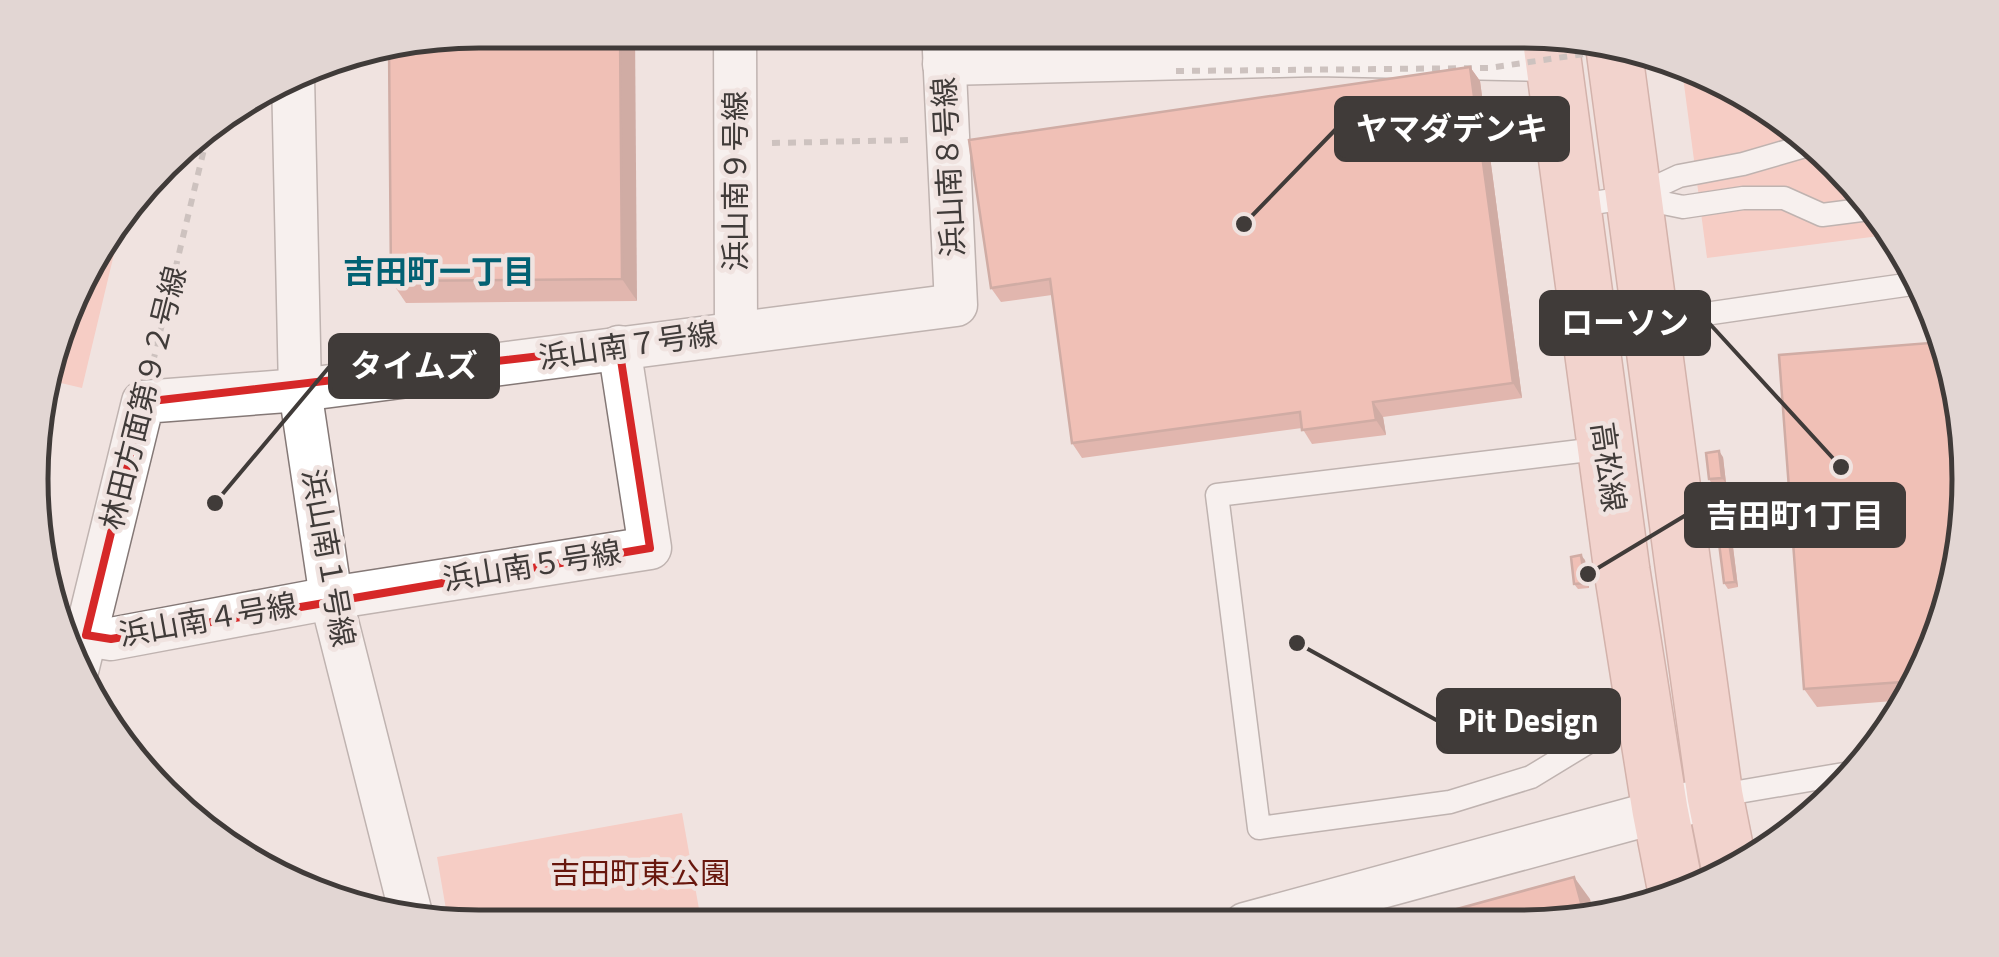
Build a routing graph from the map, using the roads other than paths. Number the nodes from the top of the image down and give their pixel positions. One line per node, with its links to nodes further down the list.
1 (736, 48): 16 (street, 浜山南９号線)
2 (943, 48): 14 (street, 浜山南８号線)
3 (973, 48): 6 (street)
4 (1242, 48): 6 (street)
5 (1551, 48): 11 (main road, 高松線)
6 (1152, 54)
7 (1617, 59): 10 (main road, 高松線)
8 (293, 90): 18 (street, 浜山南１号線)
9 (1797, 148): 10 (lane)
10 (1634, 196): 11 (lane); 12 (lane); 15 (main road, 高松線)
11 (1572, 206): 20 (main road, 高松線)
12 (1858, 211)
13 (1905, 285): 15 (lane)
14 (956, 304): 16 (street, 浜山南７号線)
15 (1650, 322): 26 (main road, 高松線)
16 (736, 332): 17 (street, 浜山南７号線)
17 (619, 347): 18 (street, 浜山南７号線); 21 (street, 浜山南５号線)
18 (300, 390): 19 (street, 浜山南７号線); 21 (street, 浜山南１号線)
19 (143, 402): 22 (street, 林田方面第９２号線)
20 (1605, 448): 24 (main road, 高松線); 24 (lane)
21 (331, 598): 23 (street, 浜山南４号線); 30 (street, 浜山南１号線)
22 (83, 649)
23 (85, 653)
24 (1644, 709): 27 (main road, 高松線)
25 (1832, 776): 26 (lane)
26 (1715, 796): 27 (street); 28 (main road, 高松線)
27 (1660, 810): 29 (main road, 高松線); 31 (street)
28 (1727, 857)
29 (1675, 881)
30 (408, 904)
31 (1300, 909)

